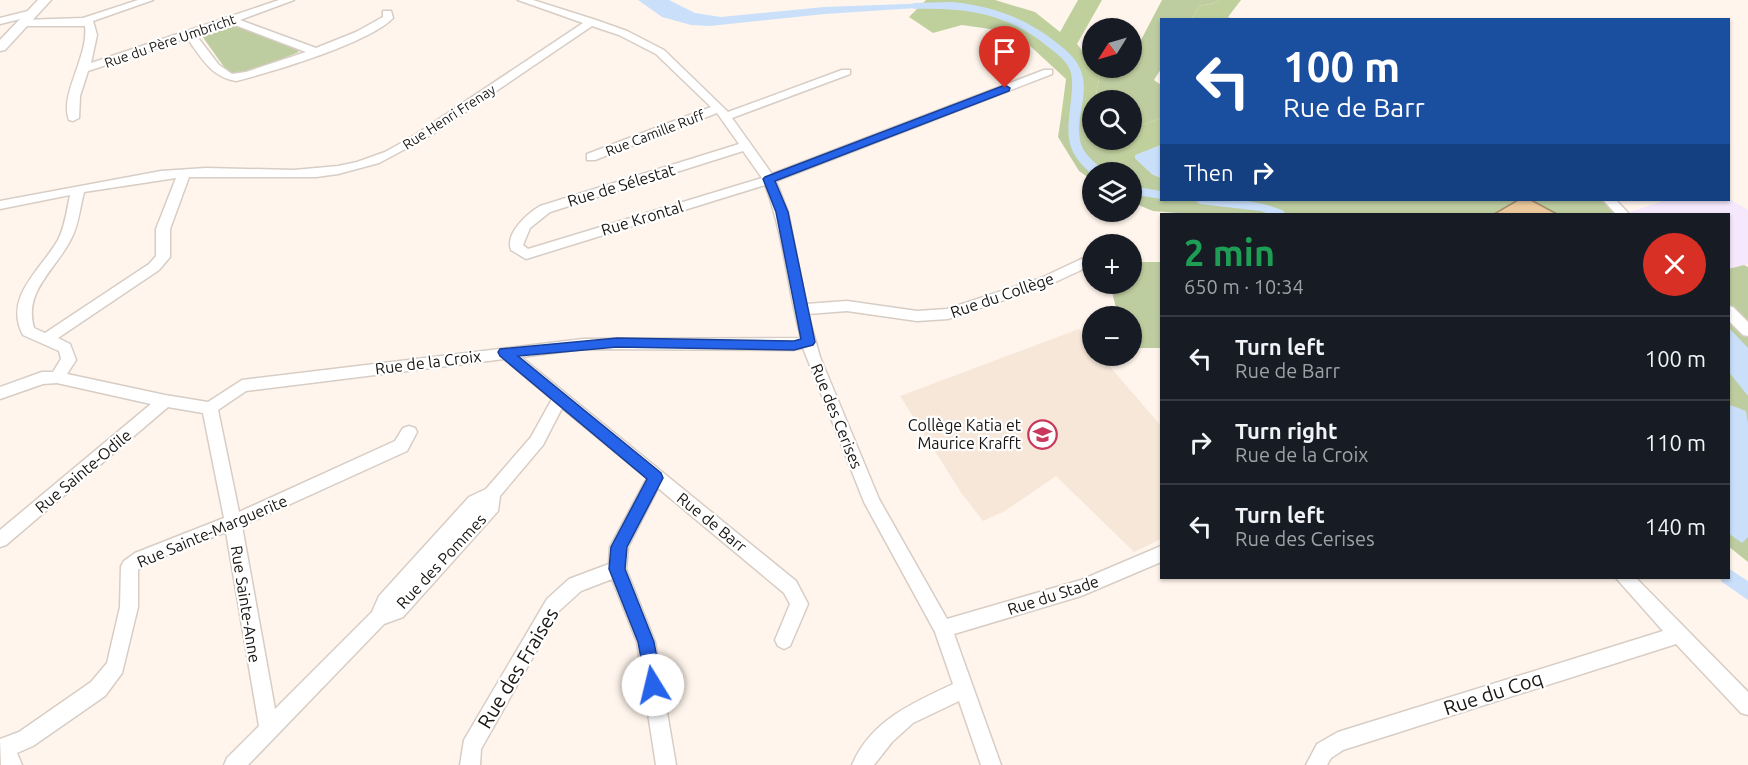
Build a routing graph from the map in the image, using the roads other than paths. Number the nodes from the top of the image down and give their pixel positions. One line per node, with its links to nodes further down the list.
1 (45, 0): 6 (main road)
2 (148, 0): 9 (street)
3 (289, 0): 7 (street, Rue du Père Umbricht)
4 (524, 0): 10 (street, Rue des Cerises)
5 (387, 14): 13 (street)
6 (27, 18): 8 (street); 9 (street); 12 (main road)
7 (231, 20): 11 (street, Rue du Père Umbricht); 13 (street)
8 (0, 21)
9 (84, 21): 14 (street)
10 (592, 22): 17 (street, Rue des Cerises); 21 (street, Rue Henri Frenay)
11 (190, 34): 13 (street); 14 (street, Rue du Père Umbricht)
12 (0, 48)
13 (314, 51)
14 (85, 69): 18 (street)
15 (846, 72): 17 (street, Rue Camille Ruff)
16 (1048, 72): 22 (street)
17 (722, 113): 19 (street, Rue des Cerises); 20 (street, Rue Camille Ruff)
18 (73, 118)
19 (746, 146): 22 (street, Rue des Cerises); 27 (street, Rue de Sélestat)
20 (591, 157)
21 (184, 173): 23 (street, Rue Henri Frenay); 32 (street)
22 (769, 179): 27 (street, Rue Krontal); 29 (street, Rue des Cerises)
23 (78, 190): 25 (street, Rue Henri Frenay); 32 (street)
24 (1610, 201): 26 (street)
25 (0, 205)
26 (1622, 213)
27 (516, 247)
28 (1082, 264): 29 (street, Rue du Collège)
29 (801, 309): 33 (street, Rue des Cerises)
30 (1730, 313): 31 (street)
31 (1748, 330)
32 (46, 339): 35 (street)
33 (808, 342): 34 (street, Rue de la Croix); 47 (street, Rue des Cerises)
34 (505, 352): 37 (street, Rue de Barr); 39 (street, Rue de la Croix)
35 (57, 377): 36 (street); 38 (street)
36 (0, 393)
37 (560, 399): 41 (street, Rue de Barr); 52 (street, Rue des Pommes)
38 (165, 401): 39 (street); 43 (street, Rue Sainte-Odile)
39 (210, 408): 42 (street, Rue Sainte-Anne)
40 (409, 432): 42 (street, Rue Sainte-Marguerite)
41 (655, 478): 45 (street); 49 (street, Rue de Barr)
42 (233, 522): 52 (street, Rue Sainte-Anne); 53 (street, Rue Sainte-Marguerite)
43 (0, 540)
44 (1160, 554): 47 (street, Rue du Stade)
45 (617, 569): 55 (street, Rue des Fraises); 56 (street)
46 (1626, 579): 48 (street)
47 (943, 629): 50 (street, Rue des Cerises)
48 (1680, 634): 51 (street); 59 (street, Rue du Coq)
49 (784, 640)
50 (963, 689): 57 (street); 58 (street, Rue des Cerises)
51 (1748, 706)
52 (268, 730): 54 (street, Rue des Pommes)
53 (6, 754)
54 (234, 765)
55 (470, 765)
56 (666, 765)
57 (862, 765)
58 (991, 765)
59 (1316, 765)

